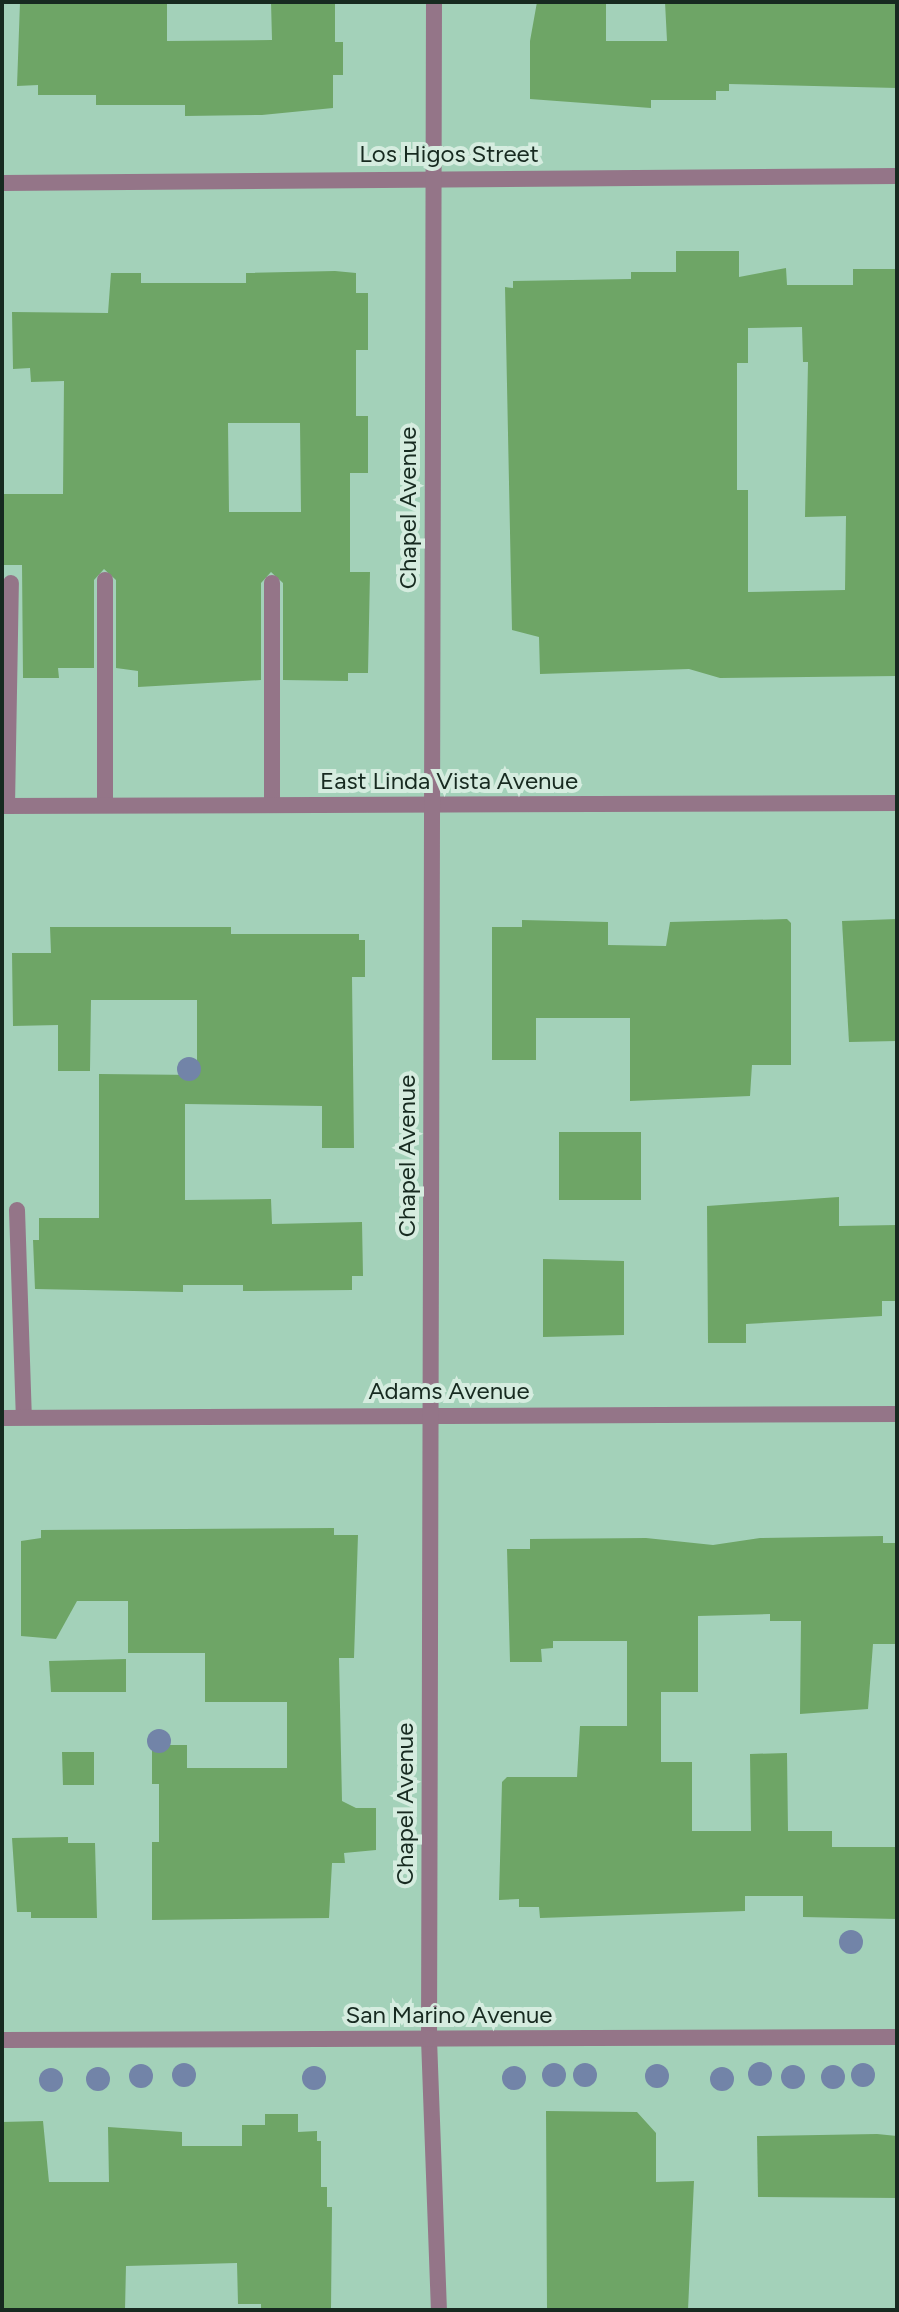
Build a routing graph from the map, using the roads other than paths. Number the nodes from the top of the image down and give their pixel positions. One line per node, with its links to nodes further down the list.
1 (434, 2): 3 (street, Chapel Avenue)
2 (897, 176): 3 (street, Los Higos Street)
3 (431, 178): 4 (street, Los Higos Street); 11 (street, Chapel Avenue)
4 (2, 183)
5 (105, 580): 9 (street)
6 (11, 583): 12 (street)
7 (272, 583): 10 (street)
8 (897, 803): 11 (street, East Linda Vista Avenue)
9 (105, 805): 10 (street, East Linda Vista Avenue); 12 (street, East Linda Vista Avenue)
10 (272, 805): 11 (street, East Linda Vista Avenue)
11 (433, 805): 15 (street, Chapel Avenue)
12 (4, 806)
13 (17, 1210): 16 (street)
14 (897, 1414): 15 (street, Adams Avenue)
15 (429, 1416): 16 (street, Adams Avenue); 19 (street, Chapel Avenue)
16 (24, 1417): 17 (street, Adams Avenue)
17 (2, 1418)
18 (897, 2037): 19 (street, San Marino Avenue)
19 (429, 2039): 20 (street, San Marino Avenue); 21 (street, Chapel Avenue)
20 (2, 2040)
21 (439, 2310)

